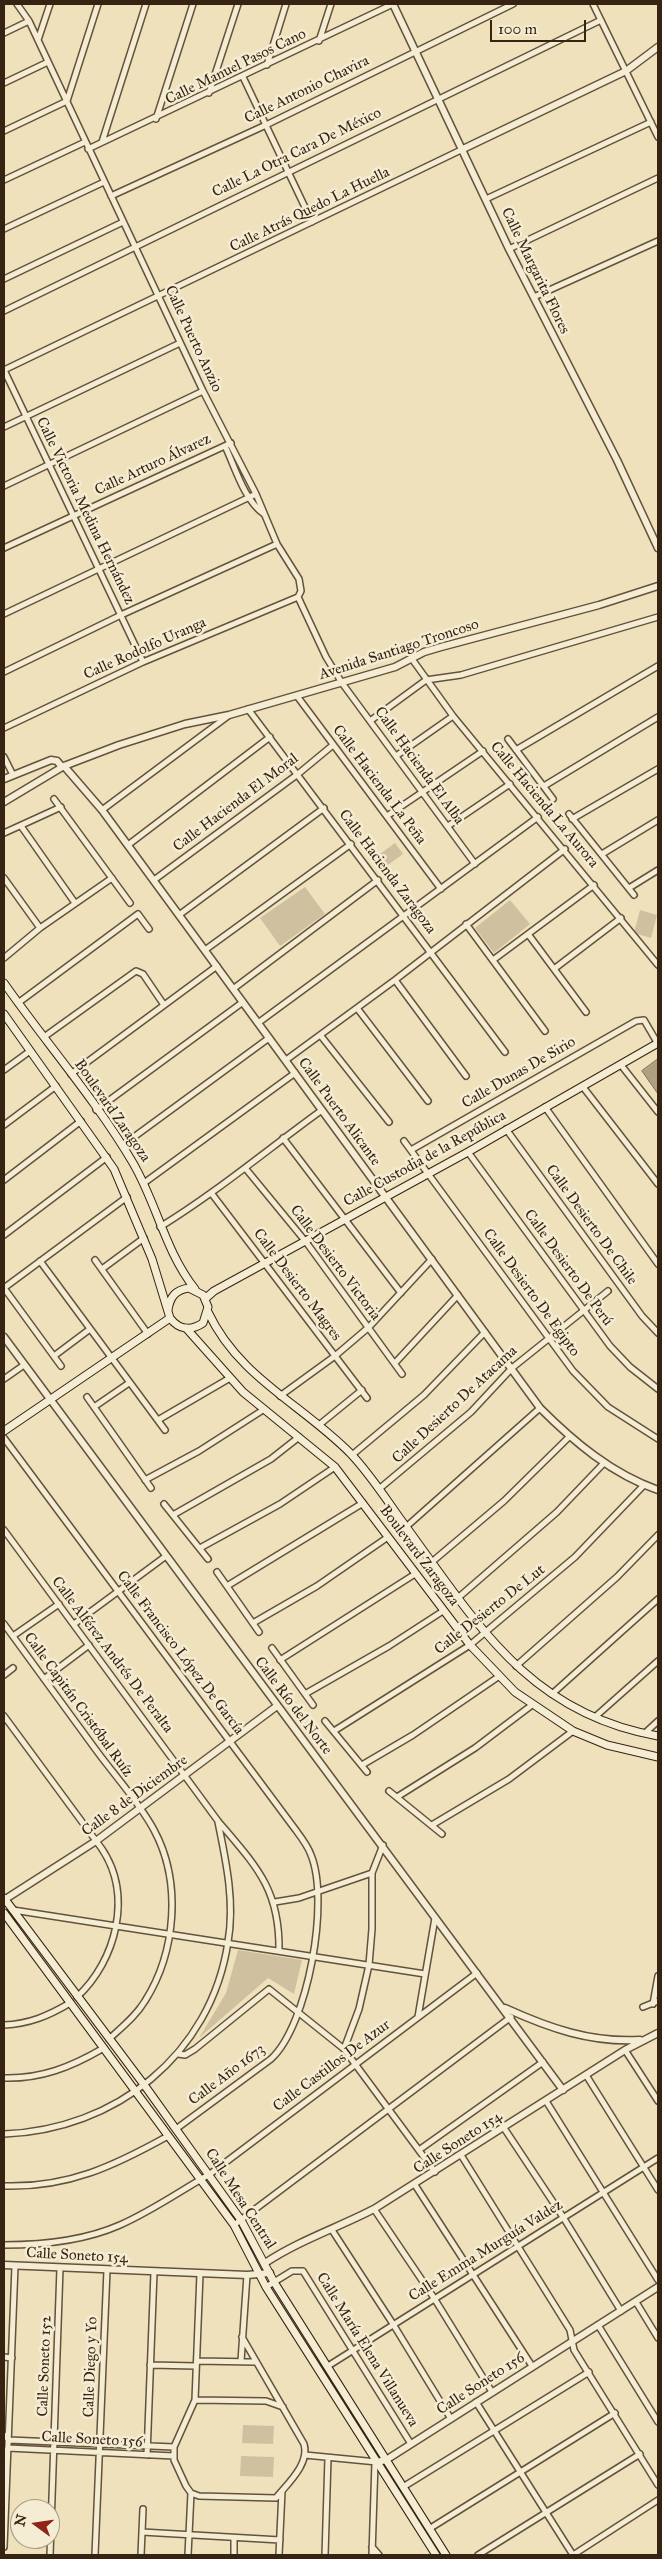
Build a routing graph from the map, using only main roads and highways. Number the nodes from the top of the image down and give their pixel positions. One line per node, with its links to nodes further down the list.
1 (4, 983): 4 (main road, Boulevard Zaragoza)
2 (4, 1014): 7 (main road, Boulevard Zaragoza)
3 (658, 1044): 5 (main road, Calle Custodia de la República)
4 (195, 1289): 5 (main road); 7 (main road)
5 (206, 1298): 6 (main road)
6 (208, 1312): 8 (main road); 10 (main road, Boulevard Zaragoza)
7 (169, 1314): 8 (main road); 9 (main road)
8 (186, 1328): 11 (main road, Boulevard Zaragoza)
9 (4, 1431)
10 (658, 1736)
11 (658, 1757)
12 (4, 1899): 15 (main road, Calle Mesa Central)
13 (4, 1913): 14 (main road, Calle Mesa Central)
14 (436, 2555)
15 (446, 2555)

